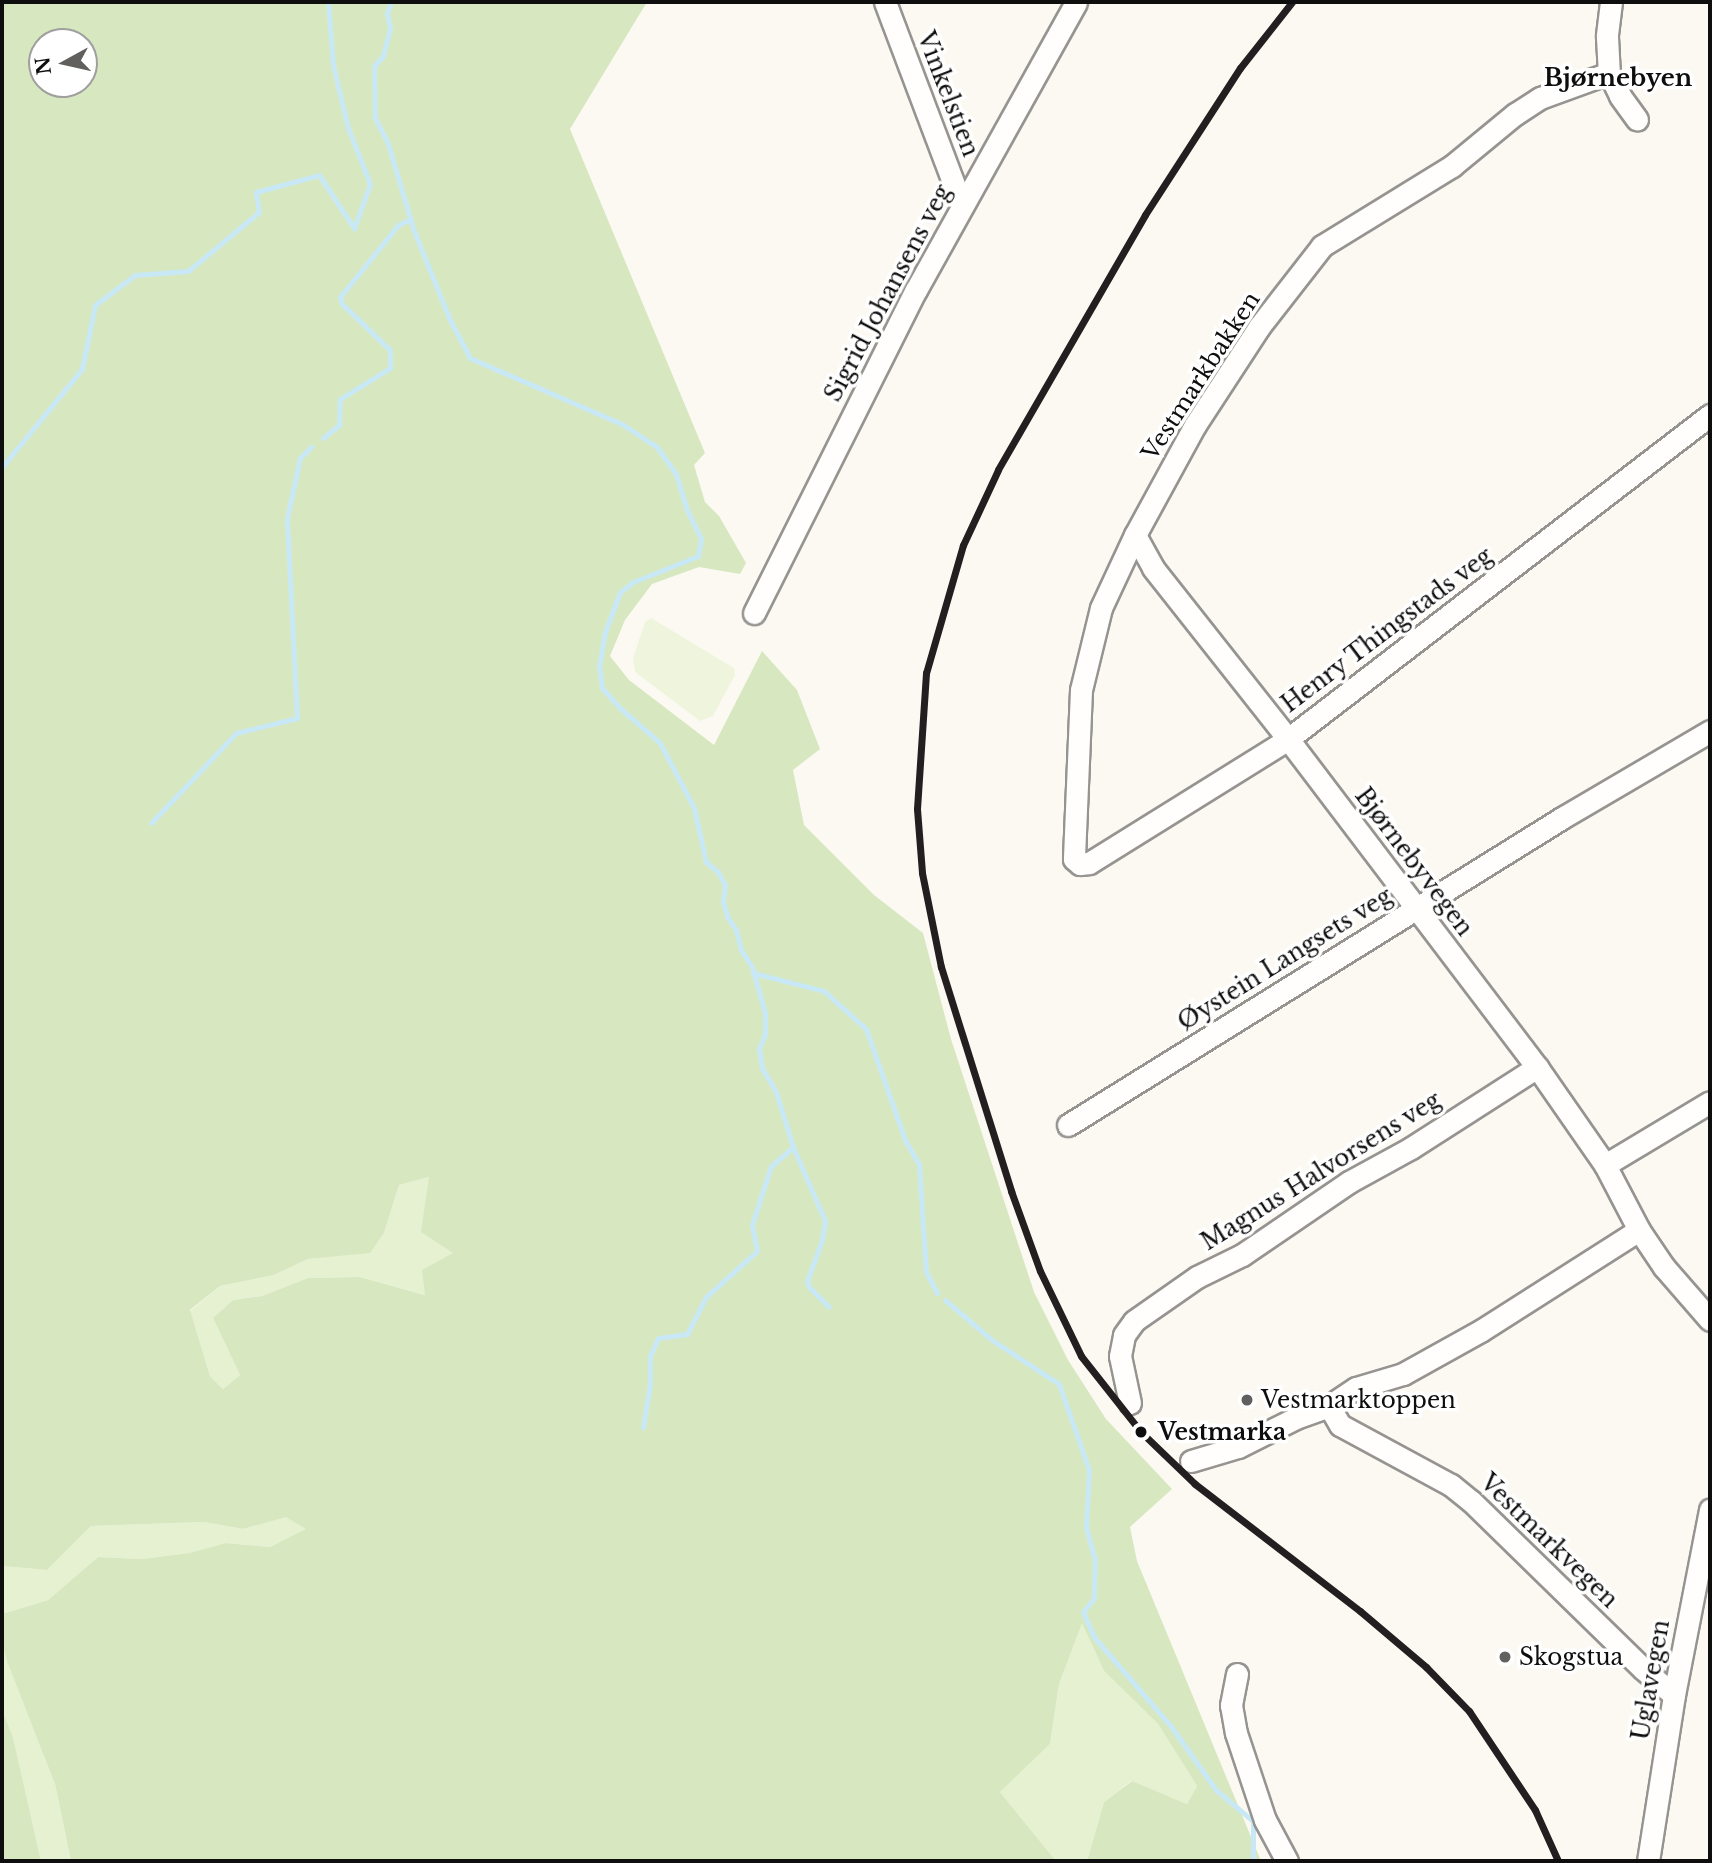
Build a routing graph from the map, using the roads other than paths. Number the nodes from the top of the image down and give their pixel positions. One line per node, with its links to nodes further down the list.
1 (885, 2): 6 (street, Vinkelstien)
2 (1076, 2): 6 (street, Sigrid Johansens veg)
3 (1612, 2): 4 (street)
4 (1609, 73): 5 (street); 8 (street, Vestmarkbakken)
5 (1637, 119)
6 (962, 206): 9 (street, Sigrid Johansens veg)
7 (1710, 415): 11 (street, Henry Thingstads veg)
8 (1135, 535): 11 (street, Bjørnebyvegen); 12 (street, Vestmarkbakken)
9 (754, 612)
10 (1710, 731): 13 (street, Øystein Langsets veg)
11 (1288, 739): 12 (street, Henry Thingstads veg); 13 (street, Bjørnebyvegen)
12 (1080, 864)
13 (1417, 908): 14 (street, Bjørnebyvegen); 16 (street, Øystein Langsets veg)
14 (1537, 1067): 17 (street, Bjørnebyvegen); 20 (street, Magnus Halvorsens veg)
15 (1710, 1102): 17 (street)
16 (1068, 1125)
17 (1605, 1165): 18 (street, Bjørnebyvegen)
18 (1639, 1230): 19 (street, Bjørnebyvegen); 21 (street)
19 (1710, 1320)
20 (1130, 1403)
21 (1329, 1406): 22 (street); 25 (street, Vestmarkvegen)
22 (1191, 1461)
23 (1710, 1509): 25 (street, Uglavegen)
24 (1237, 1674): 26 (street)
25 (1674, 1695): 27 (street, Uglavegen)
26 (1287, 1861)
27 (1647, 1861)

